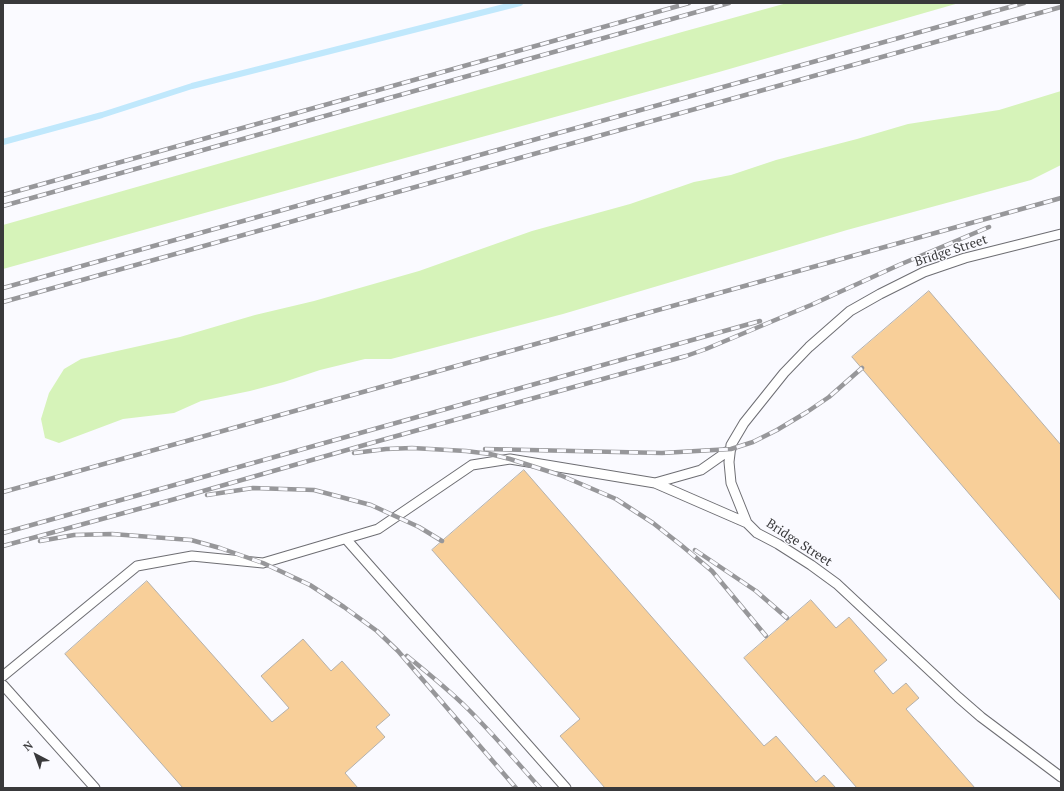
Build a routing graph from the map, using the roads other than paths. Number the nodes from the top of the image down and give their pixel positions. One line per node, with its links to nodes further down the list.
1 (1061, 234): 2 (lane, Bridge Street)
2 (731, 449): 3 (lane); 4 (lane, Bridge Street)
3 (654, 483): 4 (lane); 5 (lane)
4 (747, 523): 8 (lane, Bridge Street)
5 (346, 538): 6 (lane); 10 (lane)
6 (3, 676)
7 (3, 685): 9 (lane)
8 (1061, 777)
9 (95, 788)
10 (566, 788)

